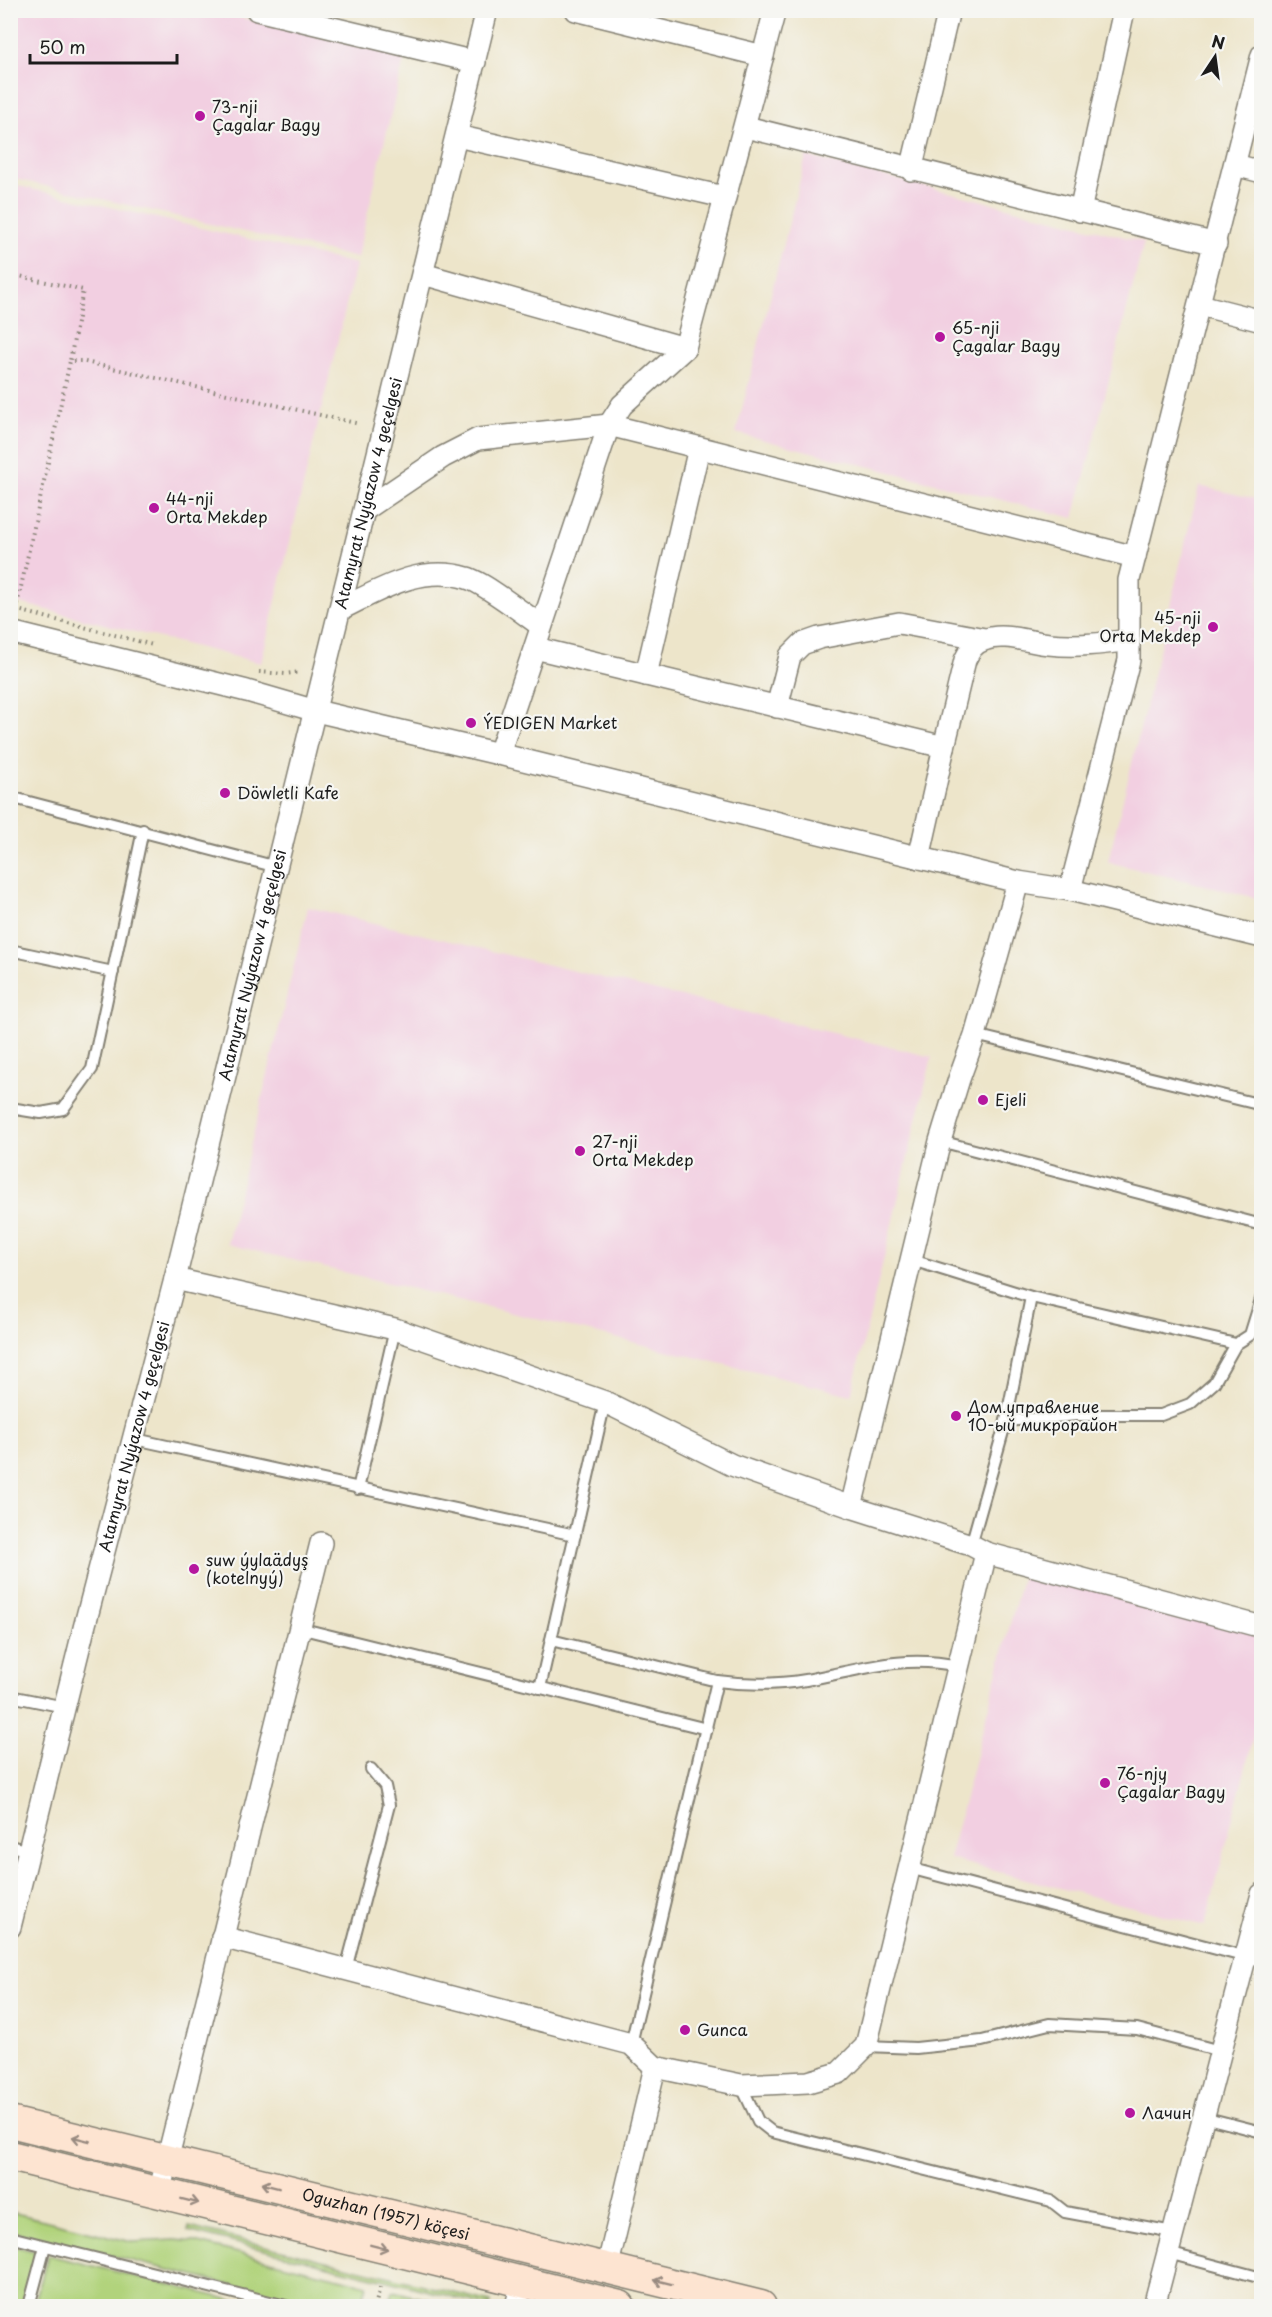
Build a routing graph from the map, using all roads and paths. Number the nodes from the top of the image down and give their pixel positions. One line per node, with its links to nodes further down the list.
1 (257, 10): 7 (street)
2 (488, 10): 11 (street, Atamyrat Nyýazow 4 geçelgesi)
3 (576, 10): 10 (street)
4 (775, 10): 10 (street)
5 (949, 10): 15 (street)
6 (1124, 10): 18 (street)
7 (283, 14): 8 (street)
8 (344, 20): 11 (street)
9 (1262, 55): 14 (street)
10 (763, 56): 12 (street)
11 (476, 62): 13 (street, Atamyrat Nyýazow 4 geçelgesi)
12 (746, 127): 15 (street); 17 (street)
13 (458, 136): 17 (street); 21 (street, Atamyrat Nyýazow 4 geçelgesi)
14 (1235, 165): 16 (street); 19 (street)
15 (911, 170): 18 (street)
16 (1262, 172)
17 (724, 197): 24 (street)
18 (1080, 211): 19 (street)
19 (1216, 244): 22 (street)
20 (10, 274): 25 (path)
21 (423, 274): 24 (street); 29 (street, Atamyrat Nyýazow 4 geçelgesi)
22 (1200, 305): 23 (street); 30 (street)
23 (1262, 321)
24 (685, 348): 27 (street)
25 (70, 361): 26 (path); 31 (path)
26 (360, 424)
27 (609, 425): 28 (street); 29 (street); 33 (street)
28 (699, 448): 30 (street); 41 (street)
29 (366, 508): 32 (street, Atamyrat Nyýazow 4 geçelgesi)
30 (1135, 556): 36 (street)
31 (13, 609): 37 (path)
32 (341, 609): 33 (street); 43 (street, Atamyrat Nyýazow 4 geçelgesi)
33 (540, 625): 38 (street)
34 (10, 632): 43 (street)
35 (985, 639): 36 (street); 42 (street); 44 (street)
36 (1129, 640): 51 (street)
37 (155, 645)
38 (535, 648): 41 (street); 45 (street)
39 (248, 669): 40 (path)
40 (300, 672)
41 (646, 675): 42 (street)
42 (777, 707): 44 (street)
43 (316, 711): 45 (street); 49 (street, Atamyrat Nyýazow 4 geçelgesi)
44 (944, 747): 48 (street)
45 (499, 754): 48 (street)
46 (10, 797): 47 (lane)
47 (143, 830): 49 (lane); 54 (lane)
48 (919, 858): 50 (street)
49 (277, 867): 61 (street, Atamyrat Nyýazow 4 geçelgesi)
50 (1018, 882): 51 (street); 55 (street)
51 (1070, 890): 52 (street)
52 (1262, 937)
53 (10, 950): 54 (lane)
54 (113, 972): 57 (lane)
55 (975, 1035): 56 (lane); 58 (street)
56 (1262, 1105)
57 (10, 1108)
58 (940, 1141): 59 (lane); 60 (street)
59 (1262, 1225)
60 (912, 1260): 63 (lane); 70 (street)
61 (175, 1279): 64 (street); 68 (street, Atamyrat Nyýazow 4 geçelgesi)
62 (1262, 1296): 65 (lane)
63 (1031, 1297): 65 (lane); 67 (lane)
64 (395, 1329): 66 (street); 69 (lane)
65 (1236, 1344): 67 (lane)
66 (605, 1402): 70 (street); 71 (lane)
67 (1006, 1421): 73 (lane)
68 (135, 1439): 69 (lane); 81 (street, Atamyrat Nyýazow 4 geçelgesi)
69 (358, 1489): 71 (lane)
70 (851, 1507): 73 (street)
71 (575, 1535): 76 (lane)
72 (321, 1543): 75 (street)
73 (979, 1549): 74 (street); 77 (street)
74 (1262, 1627)
75 (299, 1628): 79 (lane); 88 (street)
76 (551, 1640): 78 (lane); 79 (lane)
77 (958, 1666): 78 (lane); 85 (street)
78 (717, 1681): 82 (lane)
79 (540, 1688): 82 (lane)
80 (10, 1696): 81 (lane)
81 (64, 1707): 84 (street, Atamyrat Nyýazow 4 geçelgesi)
82 (707, 1729): 91 (lane)
83 (371, 1769): 90 (lane)
84 (20, 1848): 87 (street, Atamyrat Nyýazow 4 geçelgesi)
85 (909, 1868): 89 (lane); 92 (street)
86 (1262, 1894): 89 (street)
87 (11, 1924)
88 (222, 1937): 90 (street); 100 (street)
89 (1253, 1958): 93 (street)
90 (346, 1969): 91 (street)
91 (631, 2044): 94 (street)
92 (866, 2046): 93 (lane); 95 (street)
93 (1220, 2051): 96 (street)
94 (655, 2067): 95 (street); 106 (street)
95 (741, 2085): 102 (lane)
96 (1203, 2117): 98 (lane); 102 (street)
97 (10, 2122): 100 (main road, Oguzhan (1957) köçesi, one-way to 97)
98 (1262, 2132)
99 (10, 2156): 101 (main road, Oguzhan (1957) köçesi)
100 (166, 2160): 101 (street); 106 (main road, Oguzhan (1957) köçesi, one-way to 100)
101 (159, 2193): 109 (main road, Oguzhan (1957) köçesi, one-way to 109)
102 (1173, 2232): 105 (street)
103 (10, 2237): 104 (lane)
104 (45, 2246): 110 (lane); 111 (lane)
105 (1168, 2253): 107 (lane); 115 (street)
106 (607, 2269): 114 (main road, Oguzhan (1957) köçesi, one-way to 106)
107 (1262, 2278)
108 (381, 2284): 112 (path)
109 (519, 2295): 113 (main road, Oguzhan (1957) köçesi)
110 (29, 2307)
111 (286, 2307)
112 (375, 2307)
113 (620, 2307)
114 (761, 2307)
115 (1154, 2307)

